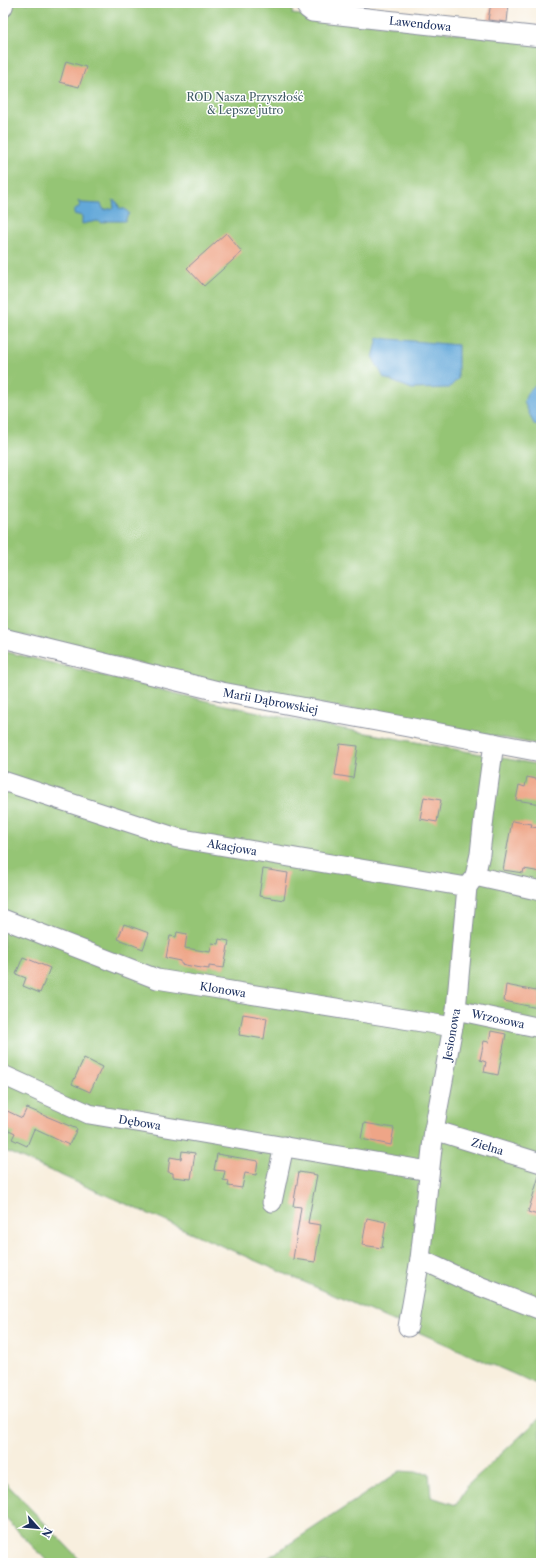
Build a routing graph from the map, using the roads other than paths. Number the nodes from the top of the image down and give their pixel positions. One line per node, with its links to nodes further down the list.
1 (4, 3): 3 (street)
2 (304, 3): 4 (street, Lawendowa)
3 (3, 7)
4 (541, 37)
5 (3, 638): 6 (street, Marii Dąbrowskiej)
6 (494, 743): 7 (street, Marii Dąbrowskiej); 9 (street, Jesionowa)
7 (541, 752)
8 (3, 781): 9 (street, Akacjowa)
9 (471, 881): 10 (street, Akacjowa); 12 (street, Jesionowa)
10 (541, 891)
11 (3, 919): 12 (street, Klonowa)
12 (454, 1018): 13 (street, Wrzosowa); 15 (street, Jesionowa)
13 (541, 1028)
14 (3, 1075): 16 (street, Dębowa)
15 (434, 1130): 17 (street, Zielna); 18 (street, Jesionowa)
16 (284, 1146): 18 (street, Dębowa); 19 (street)
17 (541, 1163)
18 (429, 1171): 20 (street, Jesionowa)
19 (272, 1202)
20 (420, 1259): 21 (street); 22 (street, Jesionowa)
21 (541, 1310)
22 (408, 1327)

